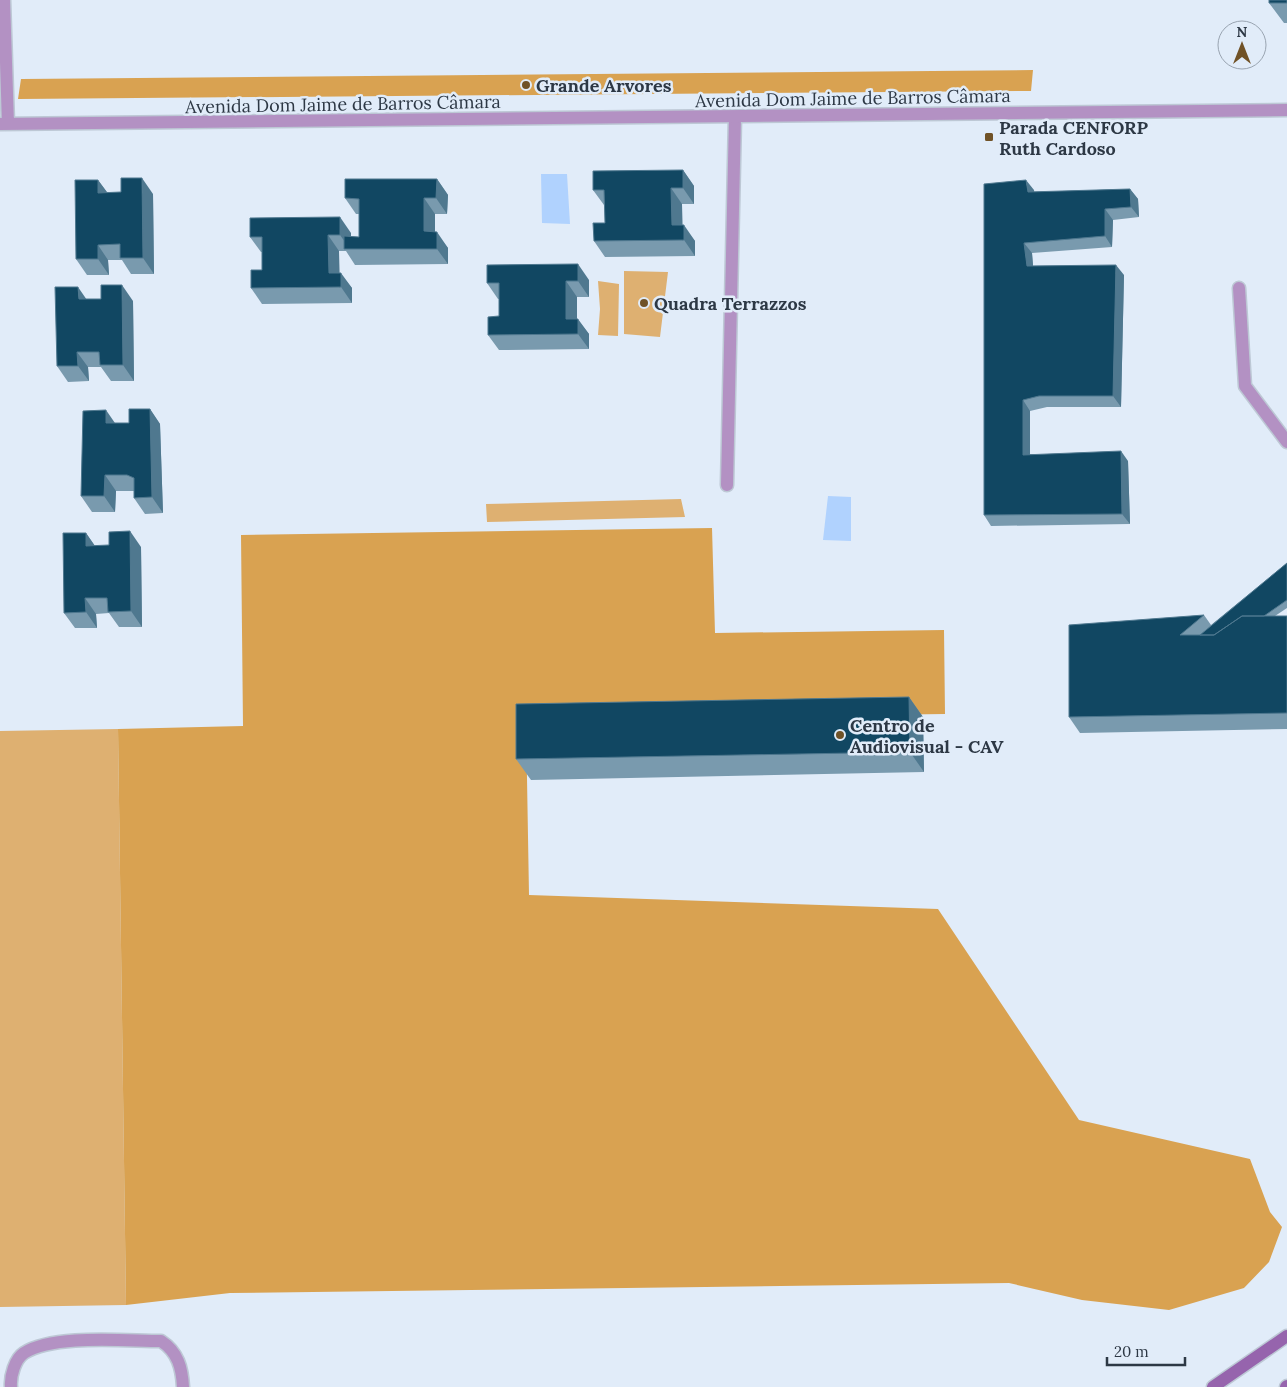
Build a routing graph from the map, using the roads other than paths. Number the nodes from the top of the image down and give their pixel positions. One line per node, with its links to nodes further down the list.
1 (4, 0): 4 (street)
2 (1287, 110): 3 (street, Avenida Dom Jaime de Barros Câmara)
3 (735, 117): 4 (street, Avenida Dom Jaime de Barros Câmara); 7 (street)
4 (4, 124)
5 (1239, 288): 6 (street)
6 (1287, 442)
7 (727, 484)
8 (1287, 1336): 11 (main road)
9 (11, 1387): 10 (street)
10 (183, 1387)
11 (1213, 1387)

